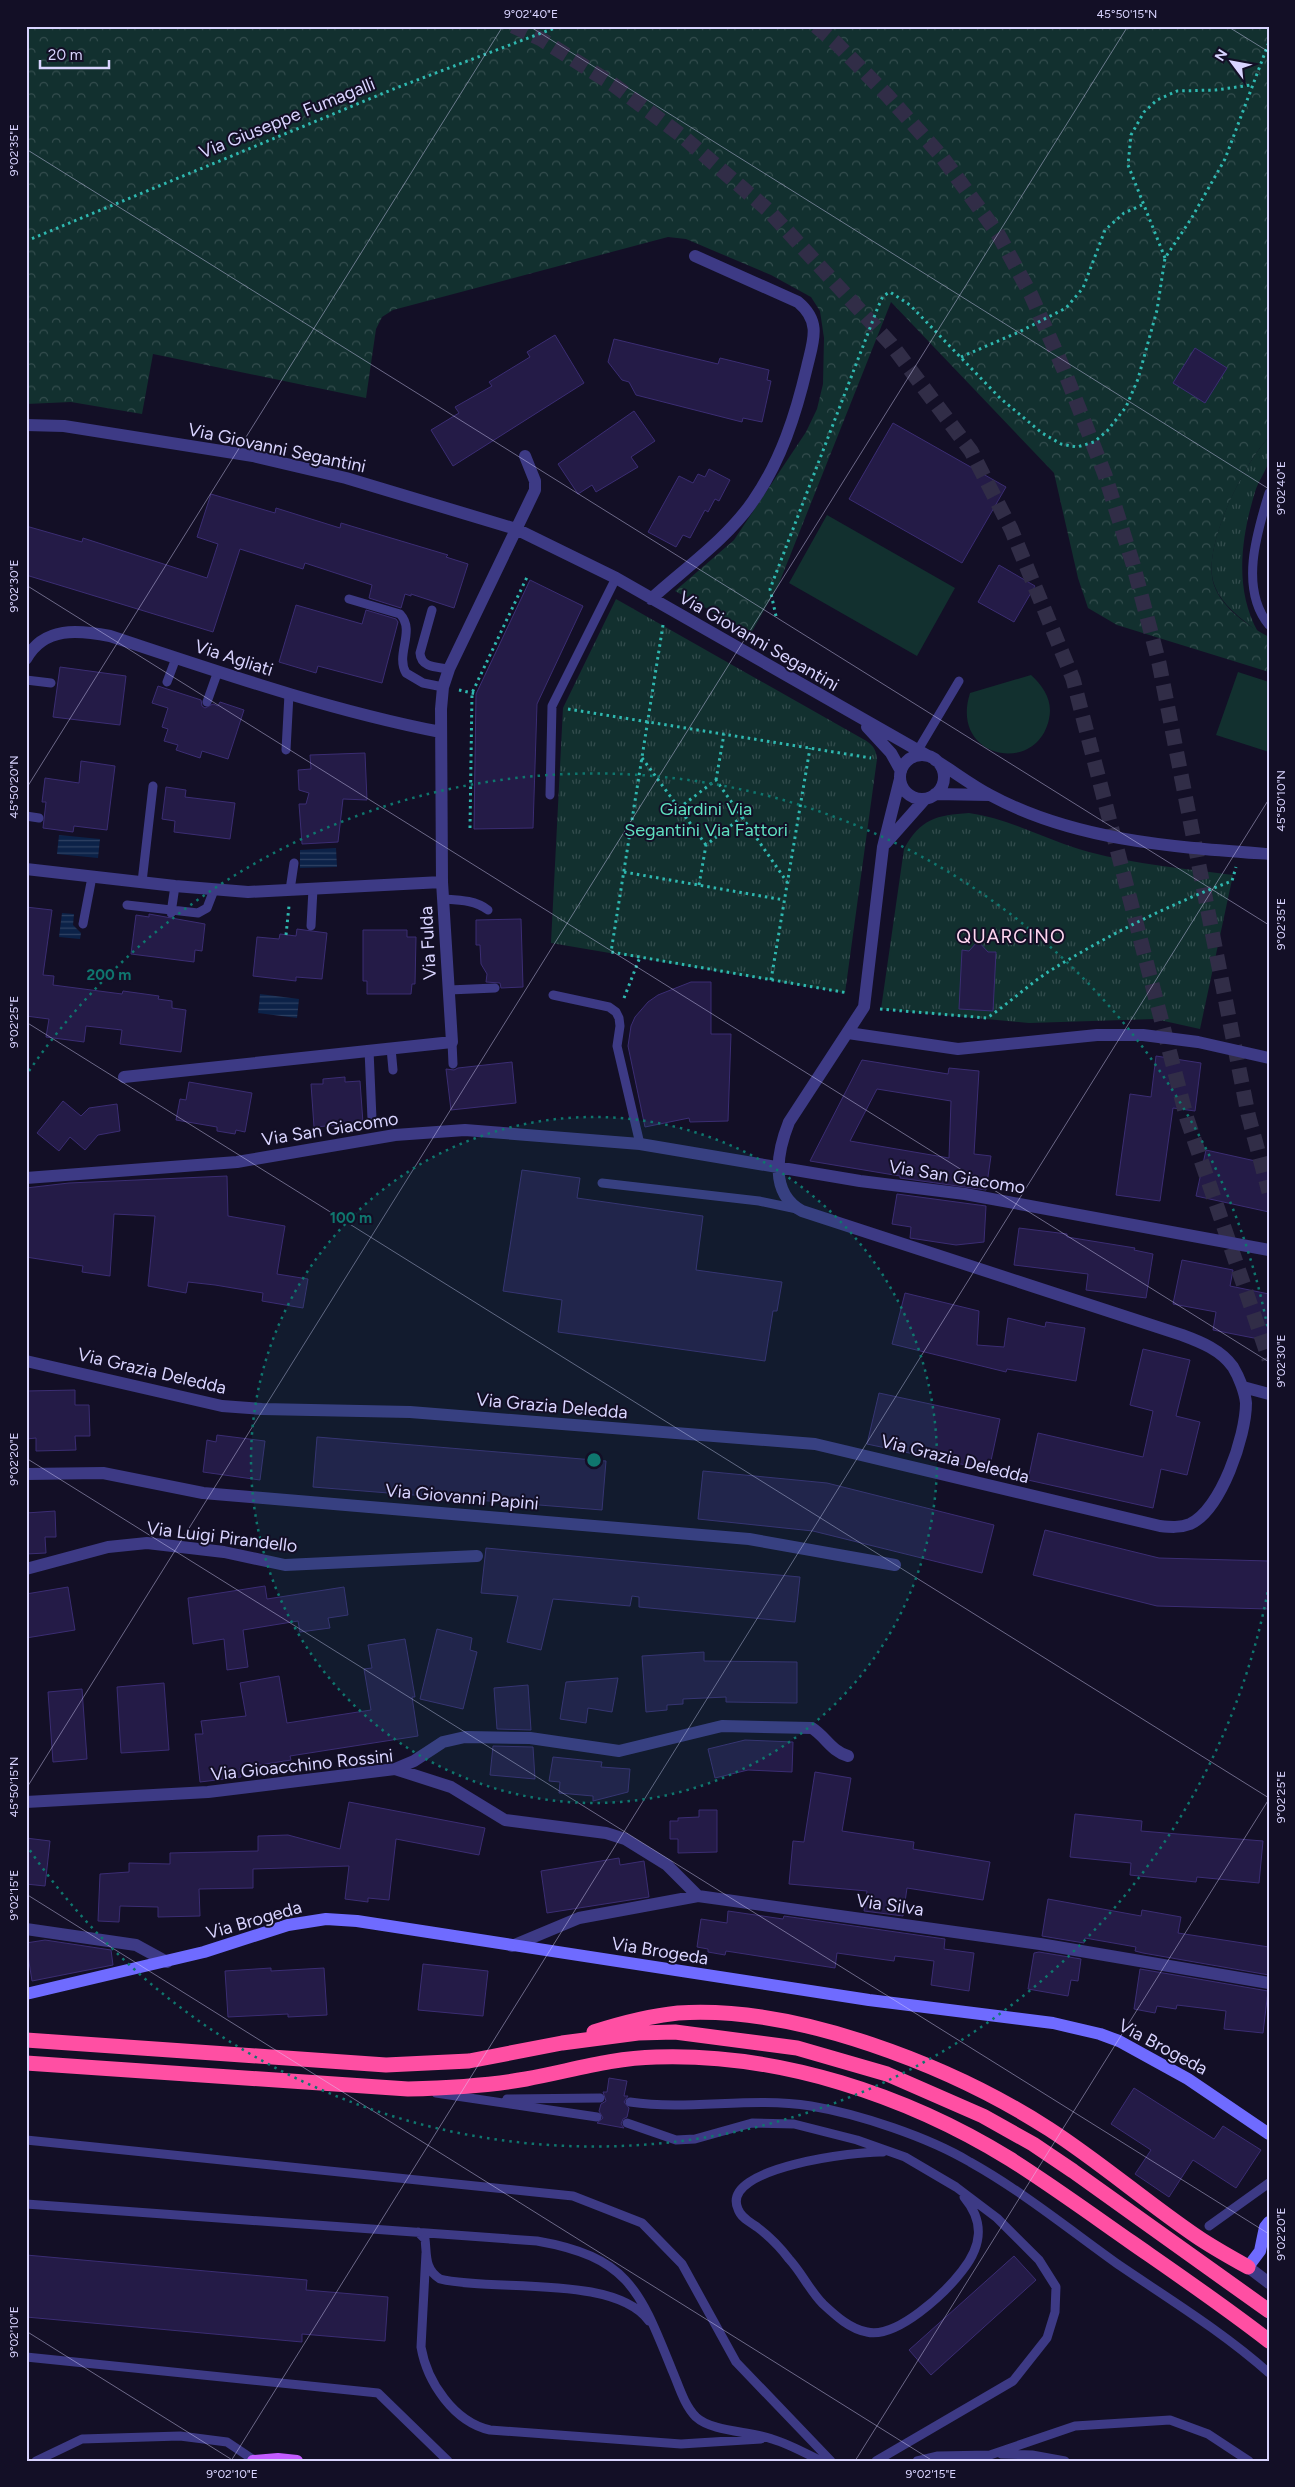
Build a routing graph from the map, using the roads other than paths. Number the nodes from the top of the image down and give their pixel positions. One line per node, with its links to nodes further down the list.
1 (695, 256): 7 (street, Via Giovanni Segantini)
2 (26, 425): 5 (street, Via Giovanni Segantini)
3 (525, 456): 5 (street)
4 (1269, 493): 10 (lane)
5 (516, 529): 6 (street, Via Giovanni Segantini); 13 (street, Via Fulda)
6 (616, 578): 7 (street, Via Giovanni Segantini); 28 (lane)
7 (651, 599): 22 (street, Via Giovanni Segantini)
8 (349, 600): 19 (lane)
9 (432, 610): 13 (lane)
10 (1269, 625)
11 (176, 658): 12 (street, Via Agliati); 14 (street, Via Agliati); 17 (lane)
12 (26, 659)
13 (449, 669): 19 (street, Via Fulda)
14 (218, 671): 20 (street, Via Agliati); 21 (lane)
15 (26, 680): 18 (lane)
16 (959, 681): 25 (lane)
17 (168, 682)
18 (52, 683)
19 (443, 687): 23 (street, Via Fulda)
20 (289, 694): 23 (street, Via Agliati); 24 (lane)
21 (207, 702)
22 (850, 713): 25 (street, Via Giovanni Segantini); 26 (street, Via Giovanni Segantini)
23 (441, 732): 39 (street, Via Fulda)
24 (286, 750)
25 (927, 755): 26 (street); 29 (street, Via Giovanni Segantini); 30 (street)
26 (899, 771): 30 (street); 33 (street)
27 (153, 786): 38 (lane)
28 (550, 795)
29 (990, 795): 30 (street, Via Giovanni Segantini); 34 (street, Via Giovanni Segantini)
30 (930, 796): 33 (street)
31 (26, 816): 32 (lane)
32 (39, 818)
33 (883, 847): 53 (street, Via Grazia Deledda)
34 (1269, 854)
35 (294, 863): 43 (lane)
36 (26, 868): 37 (street)
37 (92, 877): 38 (street); 48 (lane)
38 (142, 882): 40 (street)
39 (442, 882): 41 (street); 44 (street, Via Fulda)
40 (175, 886): 42 (street); 47 (lane)
41 (312, 889): 43 (street); 49 (lane)
42 (214, 890): 43 (street); 47 (lane)
43 (290, 890)
44 (443, 900): 46 (lane); 51 (street, Via Fulda)
45 (127, 905): 47 (lane)
46 (488, 910)
47 (171, 912)
48 (84, 924)
49 (311, 926)
50 (495, 988): 51 (lane)
51 (449, 990): 54 (street, Via Fulda)
52 (553, 995): 62 (lane)
53 (848, 1033): 57 (street); 63 (street, Via Grazia Deledda)
54 (452, 1042): 55 (street); 58 (lane)
55 (391, 1048): 56 (street); 59 (lane)
56 (369, 1050): 60 (street); 61 (lane)
57 (1269, 1058)
58 (453, 1064)
59 (394, 1070)
60 (124, 1077)
61 (372, 1119)
62 (640, 1144): 63 (street, Via San Giacomo); 64 (street, Via San Giacomo)
63 (779, 1168): 66 (street, Via Grazia Deledda); 67 (street, Via San Giacomo)
64 (26, 1178)
65 (602, 1184): 66 (lane)
66 (802, 1210): 69 (street, Via Grazia Deledda)
67 (1269, 1250)
68 (26, 1361): 69 (street, Via Grazia Deledda)
69 (1242, 1388): 70 (street)
70 (1269, 1394)
71 (26, 1474): 73 (street, Via Giovanni Papini)
72 (477, 1556): 74 (street, Via Luigi Pirandello)
73 (895, 1565)
74 (26, 1569)
75 (848, 1756): 76 (street)
76 (395, 1769): 77 (street, Via Gioacchino Rossini); 78 (street, Via Gioacchino Rossini)
77 (26, 1802)
78 (698, 1896): 80 (street, Via Silva); 82 (street, Via Silva)
79 (26, 1929): 81 (street)
80 (512, 1946): 81 (street, Via Brogeda); 93 (street, Via Brogeda)
81 (167, 1962): 83 (street, Via Brogeda)
82 (1269, 1983)
83 (26, 1994)
84 (26, 2040): 85 (highway)
85 (562, 2044): 103 (highway); 105 (highway)
86 (26, 2063): 87 (highway)
87 (408, 2089): 89 (lane); 107 (highway)
88 (600, 2098): 89 (lane)
89 (487, 2101): 91 (lane)
90 (630, 2102): 109 (lane)
91 (597, 2117)
92 (627, 2122): 95 (lane)
93 (1269, 2134)
94 (26, 2140): 117 (lane)
95 (905, 2157): 97 (lane); 97 (lane)
96 (1269, 2183): 100 (lane)
97 (956, 2187): 118 (lane)
98 (26, 2204): 101 (lane)
99 (1269, 2222): 103 (street)
100 (1209, 2226)
101 (417, 2231): 102 (lane); 106 (lane)
102 (426, 2254): 106 (lane); 110 (lane)
103 (1248, 2267): 104 (street)
104 (1269, 2283)
105 (1269, 2311)
106 (657, 2331): 110 (lane)
107 (1269, 2341)
108 (26, 2357): 115 (lane)
109 (1269, 2373)
110 (772, 2438): 116 (lane)
111 (990, 2455): 119 (lane); 120 (lane); 121 (lane)
112 (253, 2460): 113 (lane); 114 (main road)
113 (36, 2461)
114 (297, 2461)
115 (448, 2461)
116 (821, 2461)
117 (831, 2461)
118 (876, 2461)
119 (917, 2461)
120 (1065, 2461)
121 (1250, 2461)

